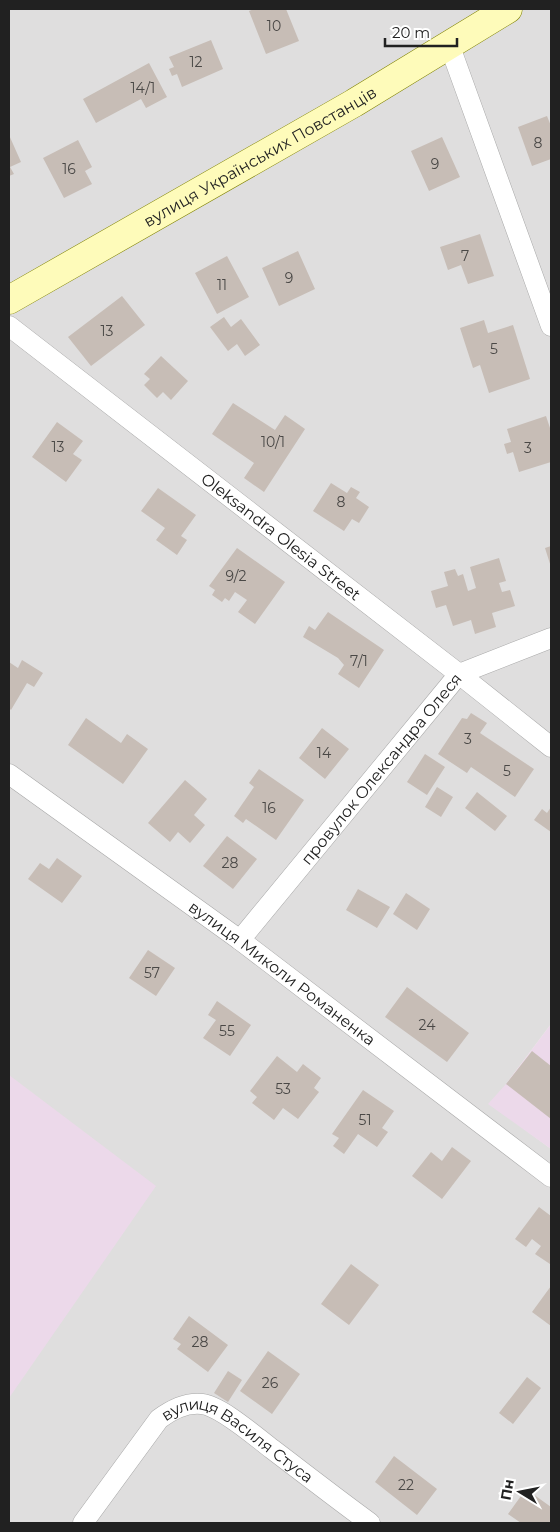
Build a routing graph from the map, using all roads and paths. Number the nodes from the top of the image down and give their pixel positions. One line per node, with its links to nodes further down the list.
1 (508, 9): 2 (street, вулиця Українських Повстанців)
2 (449, 44): 3 (street, вулиця Українських Повстанців); 5 (street)
3 (9, 300)
4 (9, 326): 7 (street, Oleksandra Olesia Street)
5 (551, 326)
6 (551, 638): 7 (street, провулок Олександра Олеся)
7 (459, 674): 8 (street, Oleksandra Olesia Street); 10 (street, провулок Олександра Олеся)
8 (551, 747)
9 (9, 774): 10 (street, вулиця Миколи Романенка)
10 (240, 940): 11 (street, вулиця Миколи Романенка)
11 (551, 1177)
12 (82, 1523): 13 (street, вулиця Василя Стуса)
13 (370, 1523)

